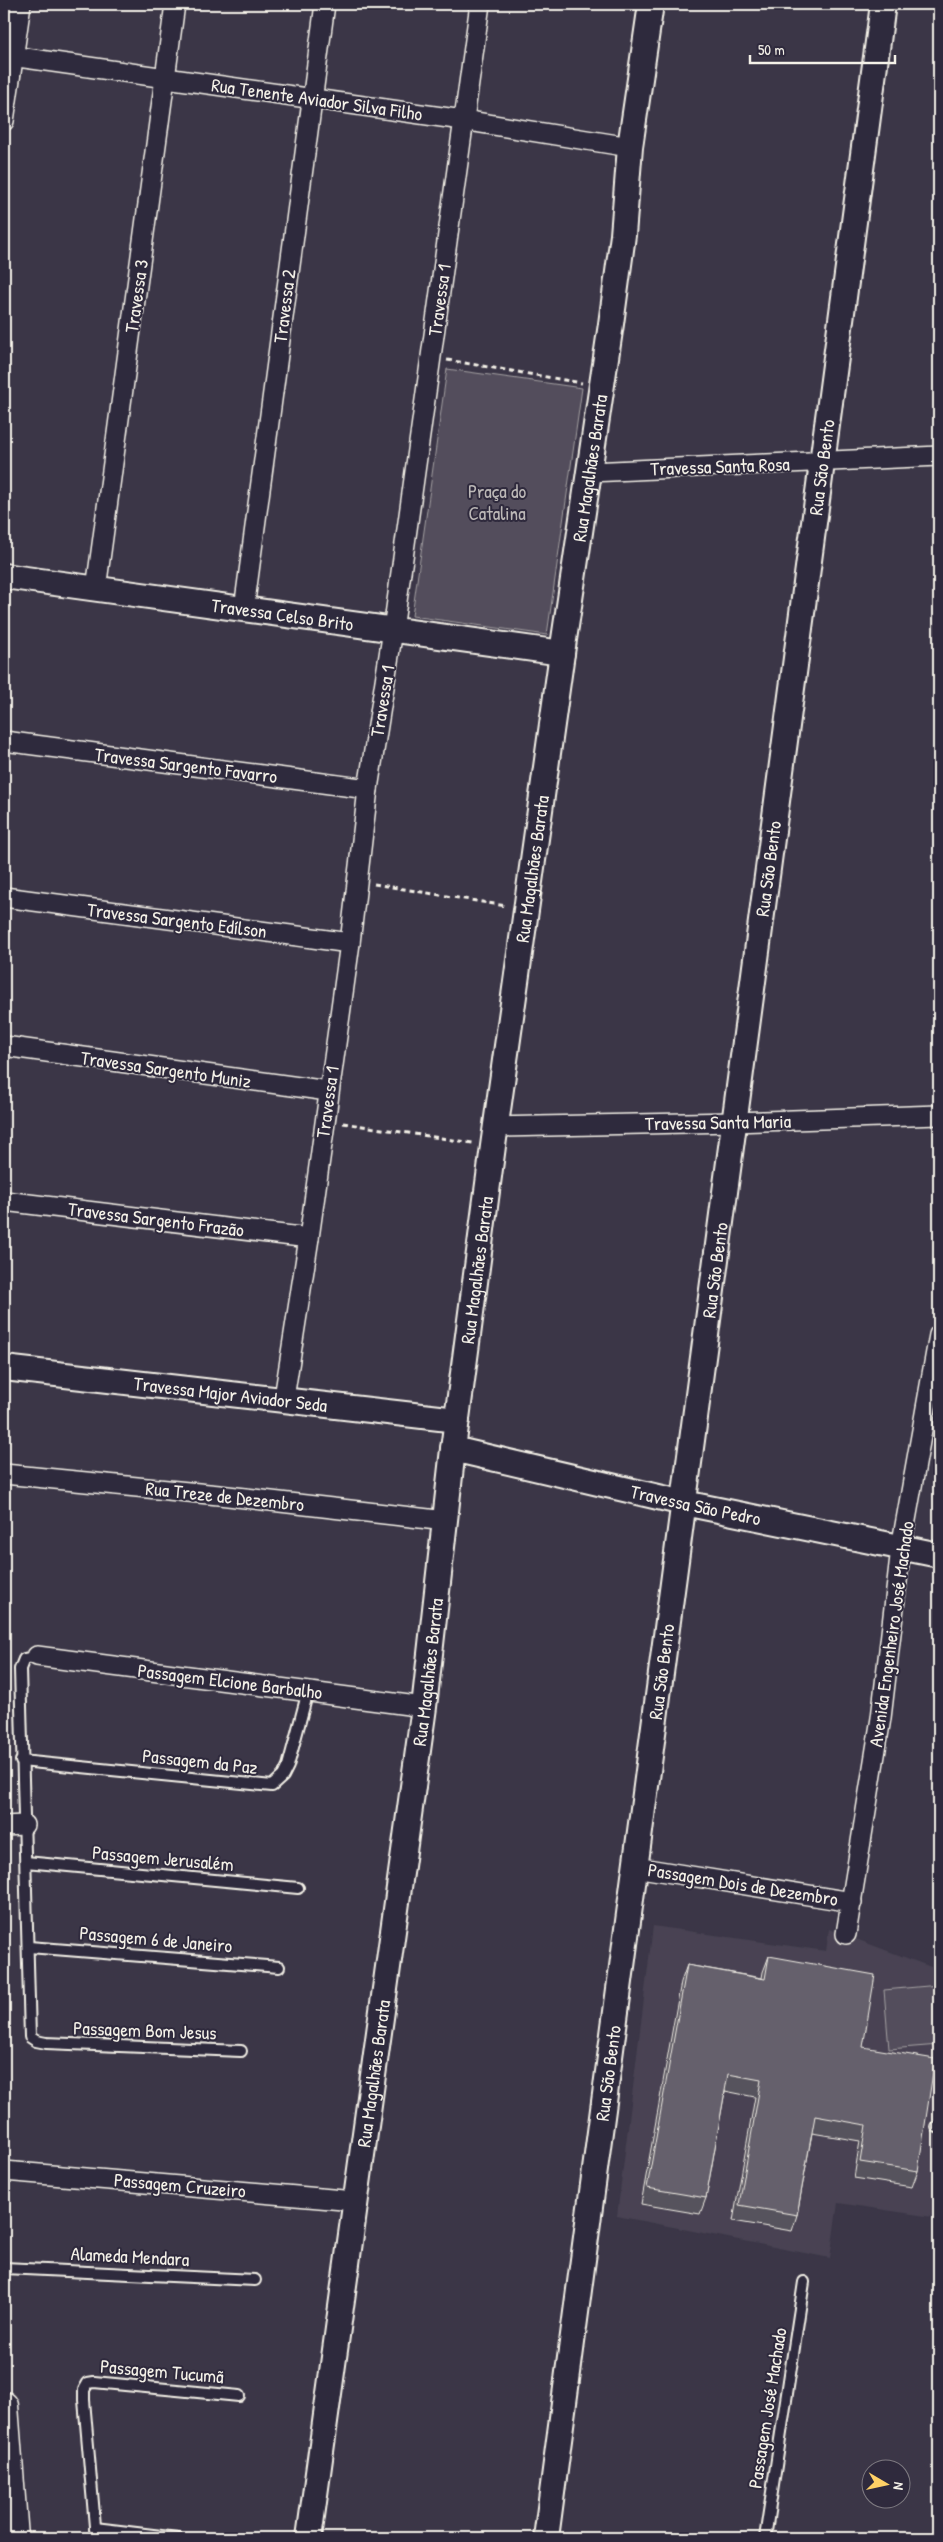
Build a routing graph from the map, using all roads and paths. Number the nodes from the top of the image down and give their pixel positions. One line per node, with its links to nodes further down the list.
1 (21, 4): 7 (street)
2 (175, 4): 8 (street, Travessa 3)
3 (325, 4): 9 (street, Travessa 2)
4 (480, 4): 10 (street, Travessa 1)
5 (651, 4): 12 (street, Rua Magalhães Barata)
6 (883, 4): 16 (street, Rua São Bento)
7 (8, 55): 8 (street, Rua Tenente Aviador Silva Filho); 11 (street)
8 (165, 79): 9 (street, Rua Tenente Aviador Silva Filho); 19 (street, Travessa 3)
9 (311, 98): 10 (street, Rua Tenente Aviador Silva Filho); 20 (street, Travessa 2)
10 (464, 120): 12 (street, Rua Tenente Aviador Silva Filho); 13 (street, Travessa 1)
11 (4, 121)
12 (630, 147): 14 (street, Rua Magalhães Barata)
13 (431, 358): 14 (path); 21 (street, Travessa 1)
14 (602, 386): 17 (street, Rua Magalhães Barata)
15 (939, 456): 16 (street, Travessa Santa Rosa)
16 (822, 462): 17 (street, Travessa Santa Rosa); 33 (street, Rua São Bento)
17 (590, 472): 22 (street, Rua Magalhães Barata)
18 (4, 576): 19 (street, Travessa Celso Brito)
19 (96, 589): 20 (street, Travessa Celso Brito)
20 (244, 609): 21 (street, Travessa Celso Brito)
21 (394, 630): 22 (street, Travessa Celso Brito); 24 (street, Travessa 1)
22 (562, 653): 27 (street, Rua Magalhães Barata)
23 (4, 741): 24 (street, Travessa Sargento Favarro)
24 (368, 789): 25 (street, Travessa 1)
25 (358, 881): 27 (path); 28 (street, Travessa 1)
26 (4, 897): 28 (street, Travessa Sargento Edílson)
27 (526, 909): 34 (street, Rua Magalhães Barata)
28 (350, 943): 30 (street, Travessa 1)
29 (4, 1046): 30 (street, Travessa Sargento Muniz)
30 (328, 1092): 32 (street, Travessa 1)
31 (939, 1115): 33 (street, Travessa Santa Maria)
32 (324, 1121): 34 (path); 36 (street, Travessa 1)
33 (734, 1122): 34 (street, Travessa Santa Maria); 43 (street, Rua São Bento)
34 (495, 1136): 40 (street, Rua Magalhães Barata)
35 (4, 1200): 36 (street, Travessa Sargento Frazão)
36 (309, 1238): 39 (street, Travessa 1)
37 (939, 1335): 45 (street, Avenida Engenheiro José Machado)
38 (4, 1368): 39 (street, Travessa Major Aviador Seda)
39 (284, 1398): 40 (street, Travessa Major Aviador Seda)
40 (457, 1420): 41 (street, Rua Magalhães Barata)
41 (454, 1449): 43 (street, Travessa São Pedro); 44 (street, Rua Magalhães Barata)
42 (4, 1474): 44 (street, Rua Treze de Dezembro)
43 (684, 1503): 45 (street, Travessa São Pedro); 54 (street, Rua São Bento)
44 (446, 1521): 49 (street, Rua Magalhães Barata)
45 (902, 1548): 46 (street, Travessa São Pedro); 56 (street, Avenida Engenheiro José Machado)
46 (939, 1555)
47 (37, 1656): 48 (street, Passagem Elcione Barbalho); 50 (lane)
48 (308, 1691): 49 (street, Passagem Elcione Barbalho); 50 (lane, Passagem da Paz)
49 (424, 1707): 62 (street, Rua Magalhães Barata)
50 (21, 1761): 51 (lane)
51 (24, 1824): 52 (street); 53 (lane)
52 (4, 1826)
53 (26, 1862): 55 (lane, Passagem Jerusalém); 58 (lane)
54 (635, 1867): 56 (street, Passagem Dois de Dezembro); 72 (street, Rua São Bento)
55 (298, 1888)
56 (852, 1902): 57 (street, Avenida Engenheiro José Machado)
57 (846, 1934)
58 (29, 1946): 59 (lane, Passagem 6 de Janeiro); 60 (lane, Passagem Bom Jesus)
59 (279, 1967)
60 (241, 2051)
61 (4, 2171): 62 (street, Passagem Cruzeiro)
62 (355, 2201): 71 (street, Rua Magalhães Barata)
63 (4, 2268): 64 (lane, Alameda Mendara)
64 (255, 2280)
65 (804, 2282): 73 (lane, Passagem José Machado)
66 (239, 2396): 68 (lane, Passagem Tucumã)
67 (4, 2406): 69 (main road)
68 (95, 2533): 70 (lane)
69 (14, 2538)
70 (178, 2538)
71 (309, 2538)
72 (546, 2538)
73 (765, 2538)

